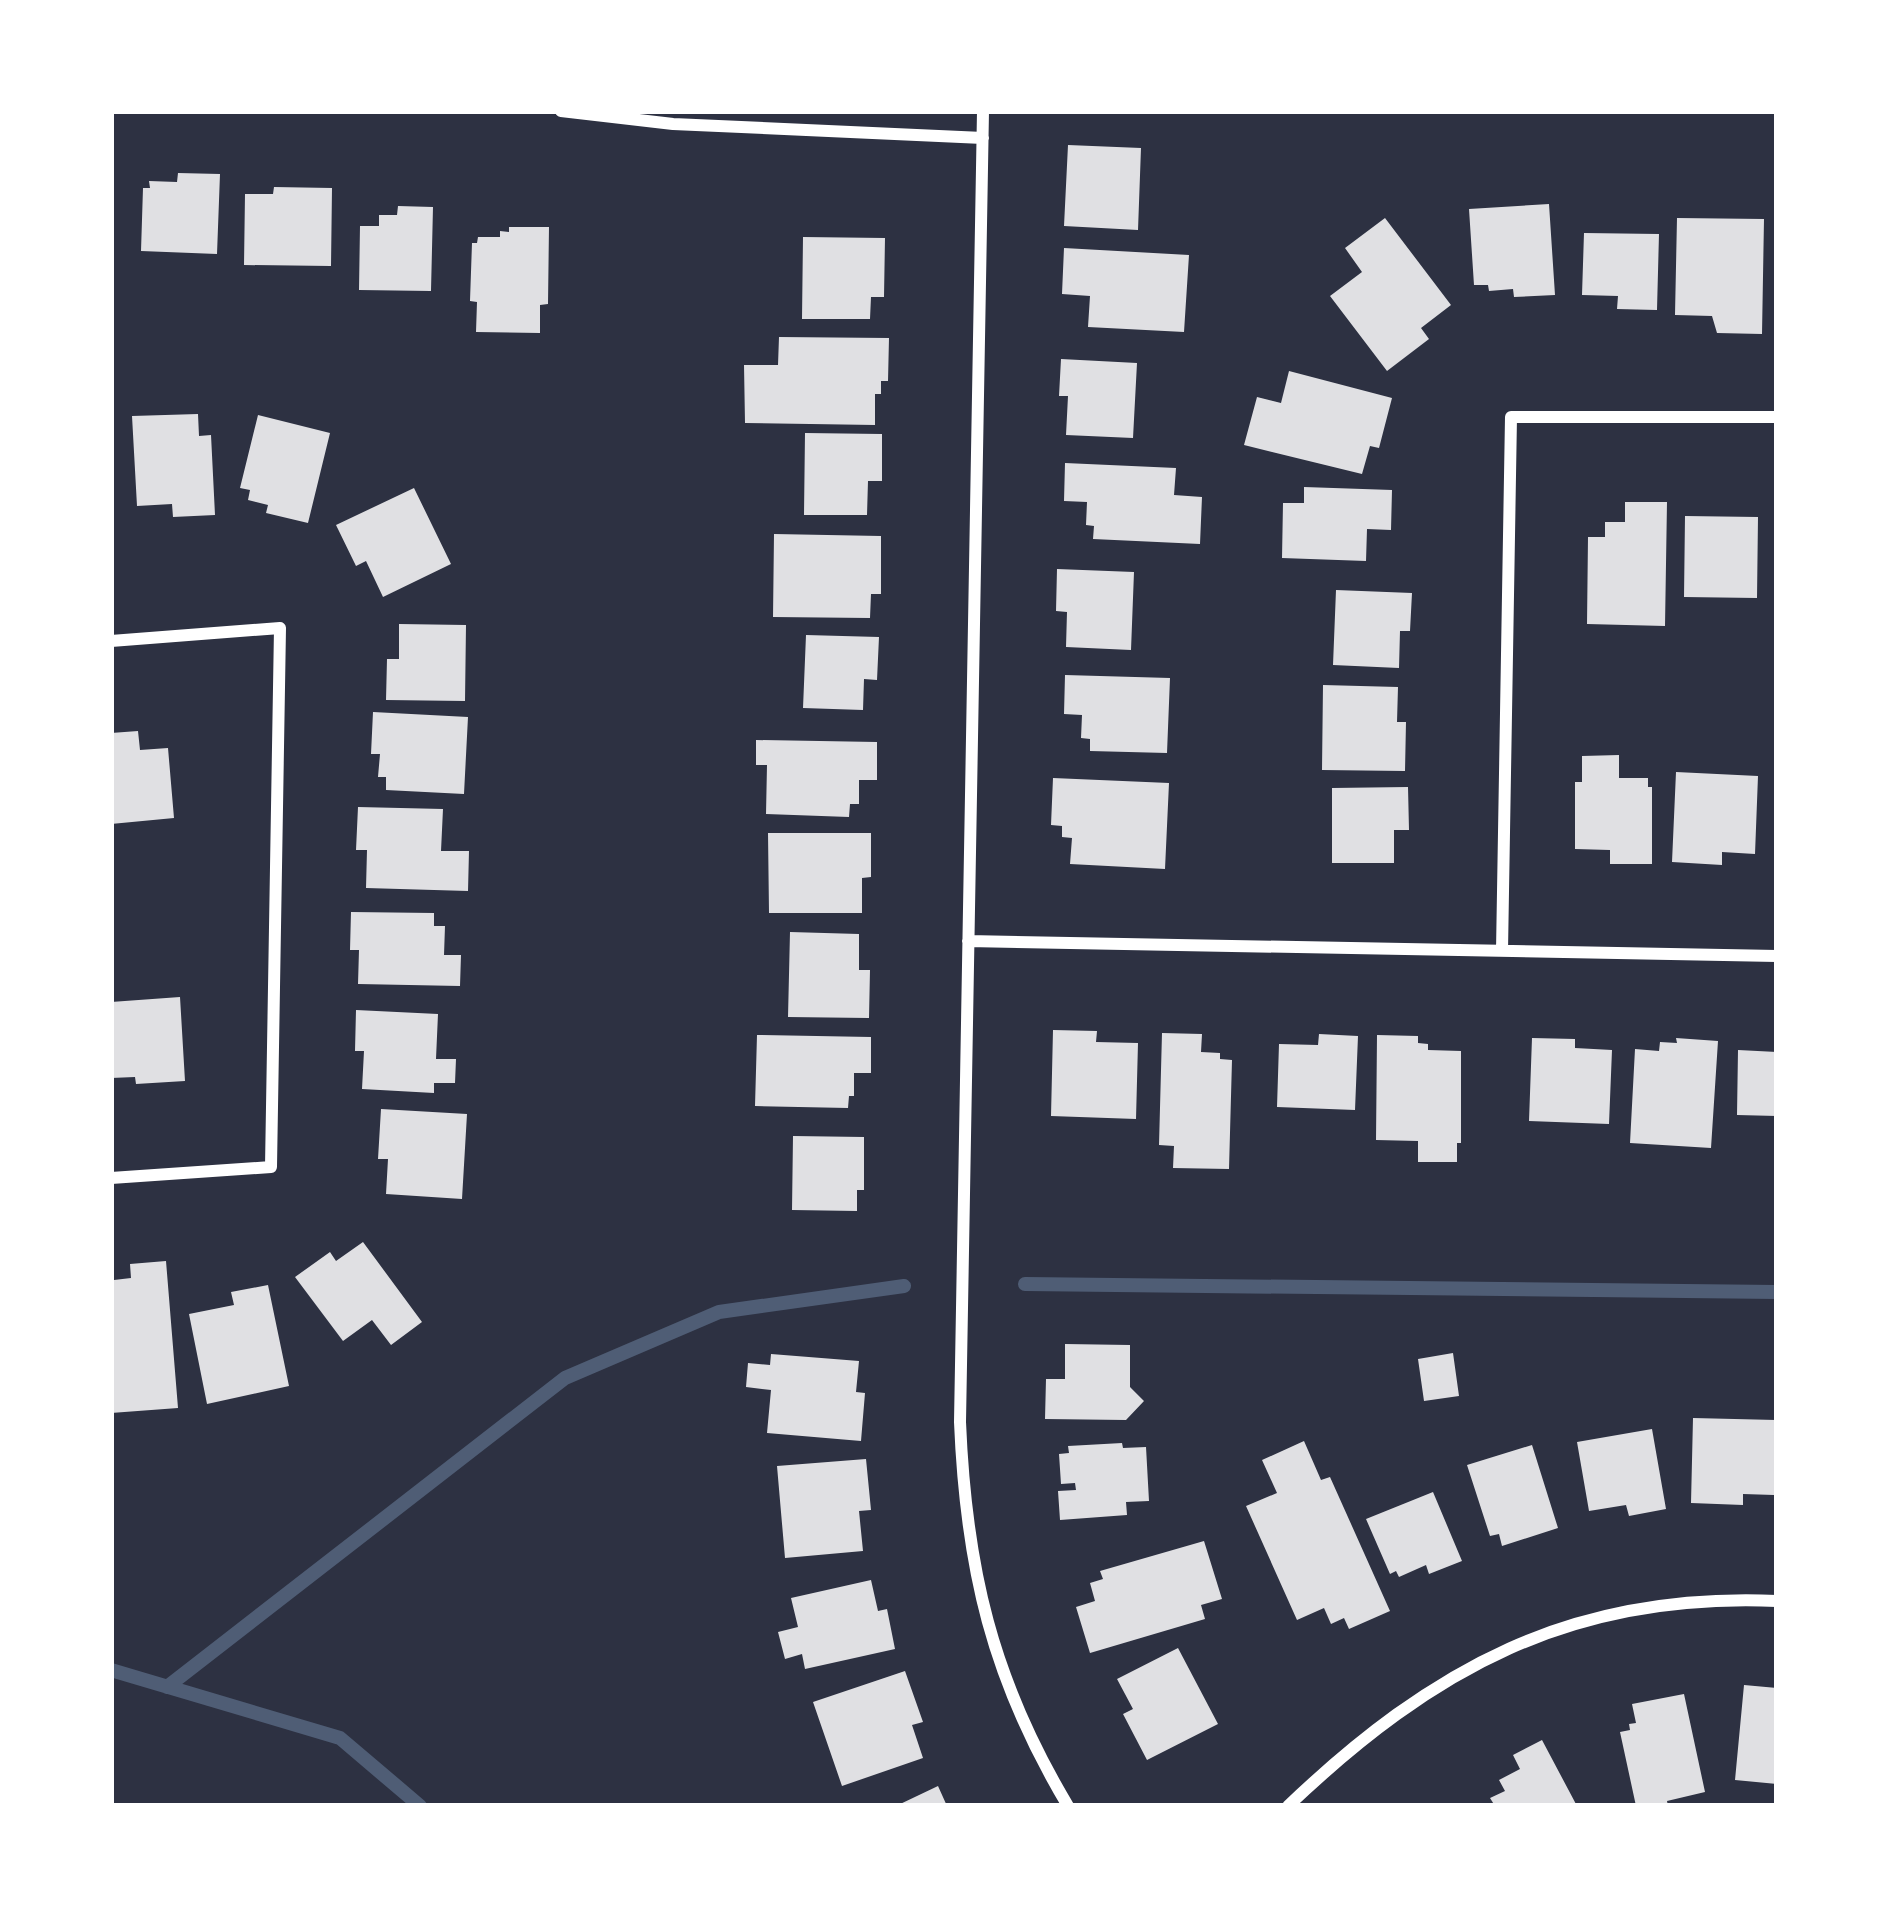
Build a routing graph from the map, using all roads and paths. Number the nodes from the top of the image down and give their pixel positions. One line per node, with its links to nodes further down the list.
1 (561, 111): 3 (street)
2 (983, 111): 3 (street)
3 (983, 138): 6 (street)
4 (1777, 417): 7 (street)
5 (111, 641): 9 (street)
6 (968, 940): 7 (street); 11 (street)
7 (1502, 951): 8 (street)
8 (1777, 956)
9 (111, 1178)
10 (1777, 1601): 12 (street)
11 (1068, 1806)
12 (1288, 1806)

